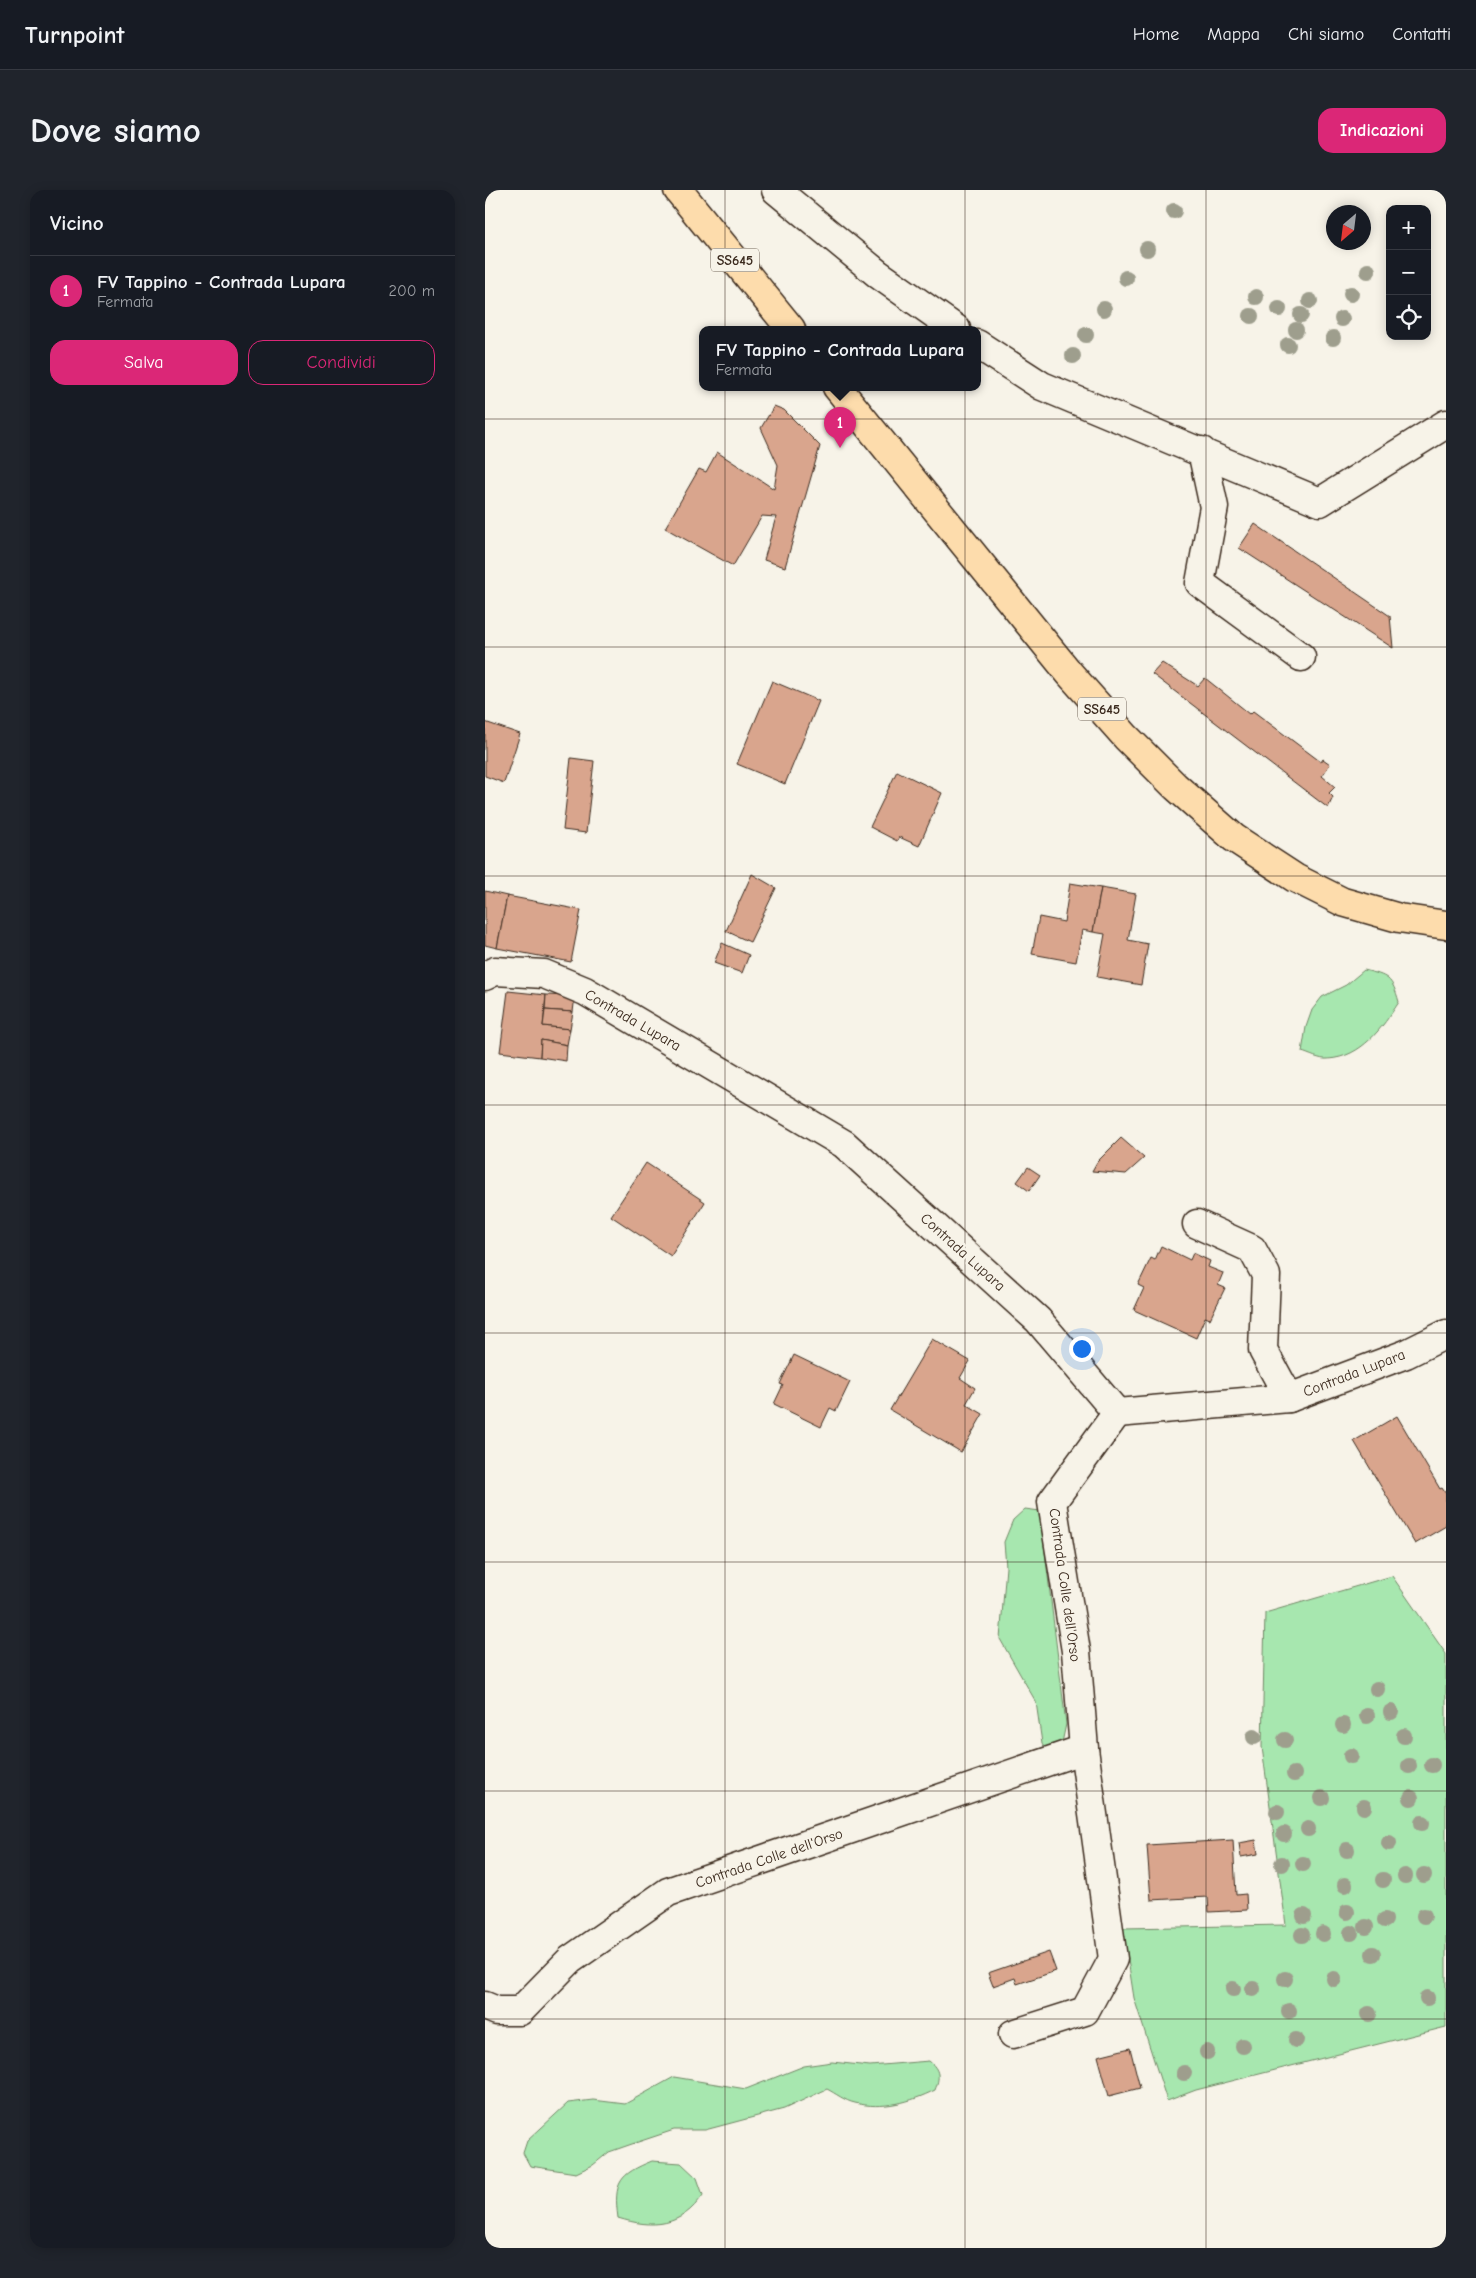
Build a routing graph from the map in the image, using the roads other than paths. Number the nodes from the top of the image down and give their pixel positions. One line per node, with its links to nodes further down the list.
1 (678, 190): 3 (main road, SS645)
2 (776, 190): 4 (street)
3 (789, 326)
4 (951, 326)
5 (981, 347): 8 (street)
6 (840, 391): 10 (main road, SS645)
7 (1446, 424): 8 (street)
8 (1202, 451): 9 (street)
9 (1301, 657)
10 (1446, 925)
11 (485, 976): 15 (street, Contrada Lupara)
12 (1197, 1224): 14 (street)
13 (1446, 1334): 14 (street, Contrada Lupara)
14 (1289, 1398): 15 (street, Contrada Lupara)
15 (1117, 1413): 16 (street, Contrada Colle dell'Orso)
16 (1084, 1749): 17 (street, Contrada Colle dell'Orso); 18 (street, Contrada Colle dell'Orso)
17 (485, 2006)
18 (1013, 2034)

